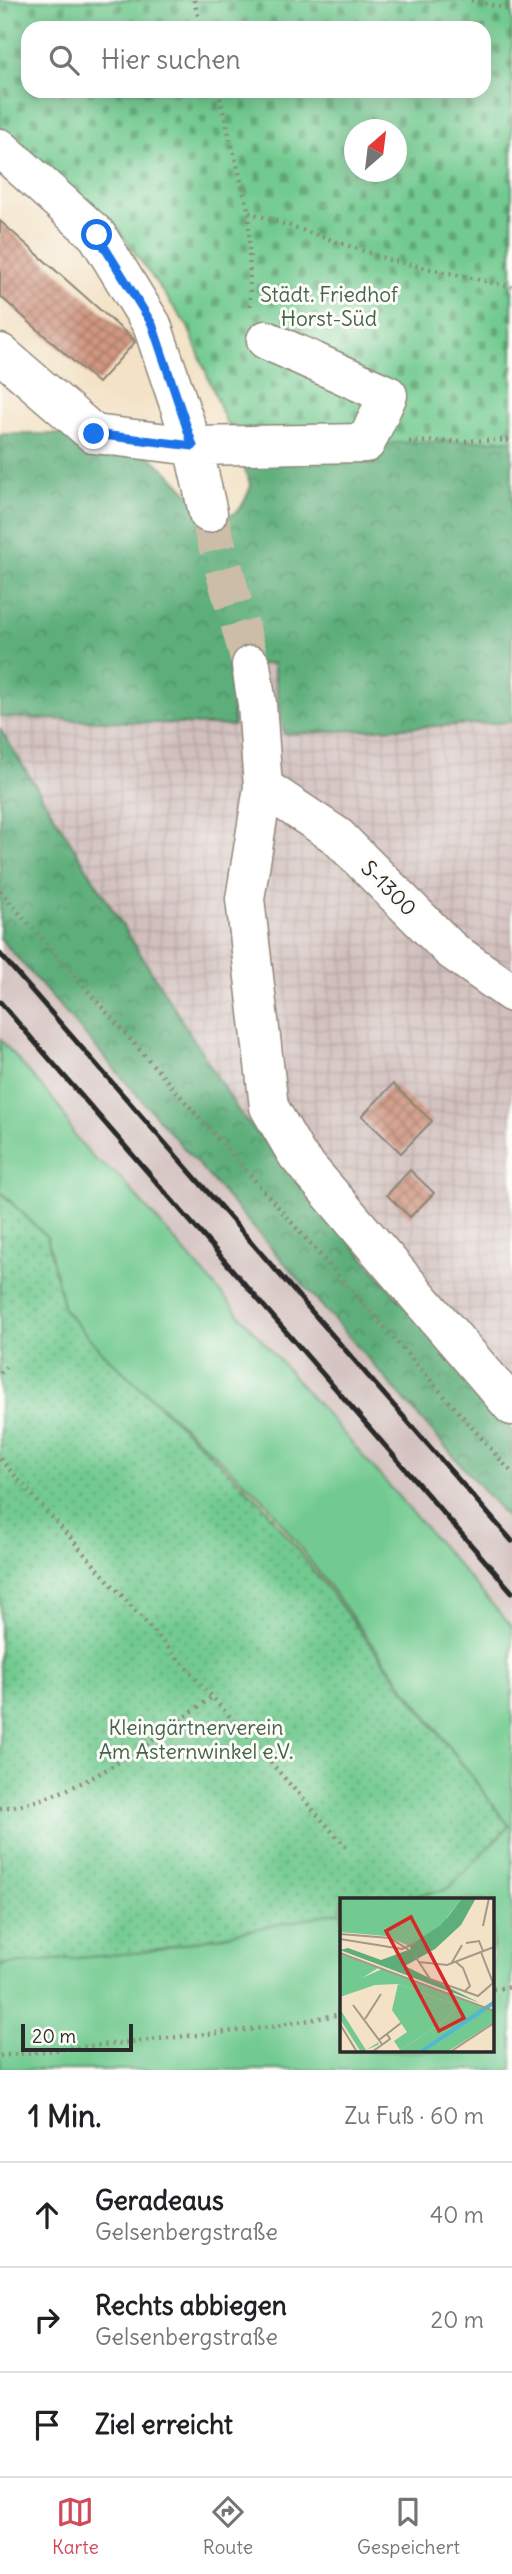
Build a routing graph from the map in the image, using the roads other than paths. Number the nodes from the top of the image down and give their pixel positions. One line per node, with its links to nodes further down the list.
1 (0, 148): 4 (street)
2 (266, 340): 4 (street)
3 (0, 353): 4 (street)
4 (193, 446): 5 (street)
5 (208, 513)
6 (251, 665): 7 (street)
7 (263, 787): 8 (street, S-1300); 9 (street)
8 (512, 993)
9 (512, 1406)

